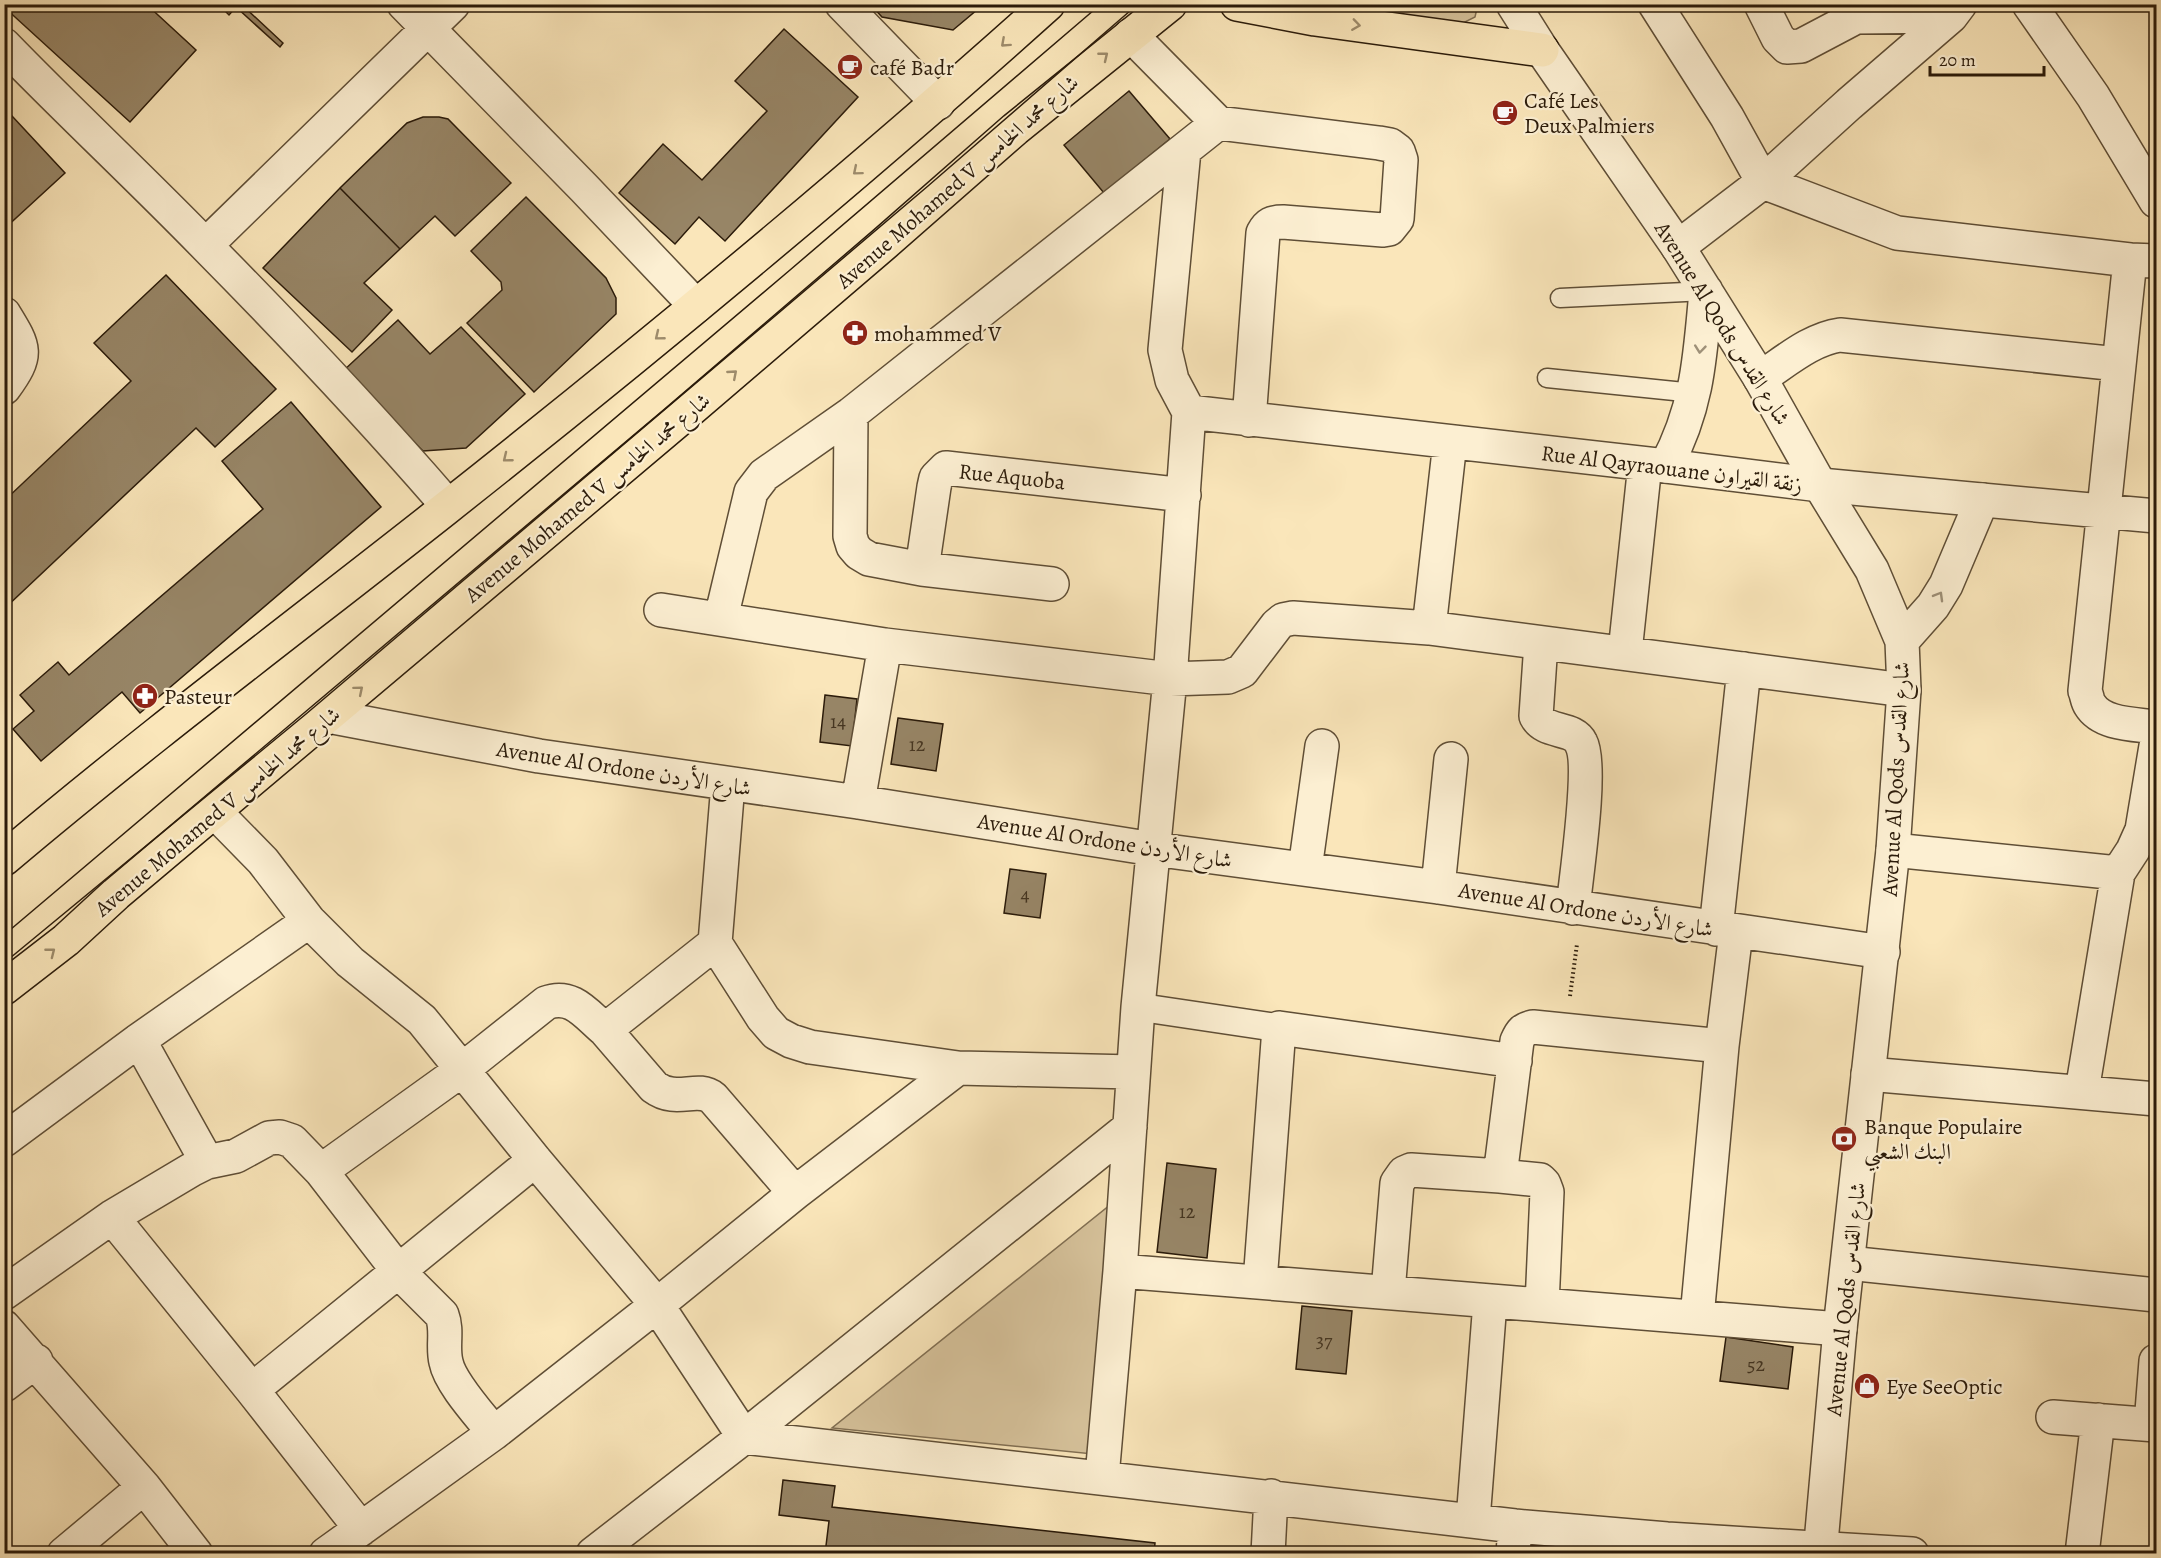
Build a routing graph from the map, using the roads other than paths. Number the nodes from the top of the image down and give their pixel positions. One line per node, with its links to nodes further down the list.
1 (404, 4): 12 (street)
2 (453, 4): 12 (street)
3 (842, 4): 16 (street)
4 (1048, 4): 16 (main road, one-way to 16)
5 (1170, 4): 13 (main road, Avenue Mohamed V شارع محمد الخامس)
6 (1237, 4): 15 (main road, one-way to 15)
7 (1513, 4): 15 (street, Avenue Al Qods شارع القدس)
8 (1655, 4): 19 (street)
9 (1761, 4): 11 (street)
10 (2029, 4): 20 (street)
11 (1955, 10): 19 (street)
12 (428, 28): 21 (street); 26 (street)
13 (1131, 35): 17 (street); 56 (main road, Avenue Mohamed V شارع محمد الخامس, one-way to 13)
14 (4, 45): 21 (street)
15 (1542, 51): 22 (street, Avenue Al Qods شارع القدس)
16 (938, 103): 26 (main road, one-way to 26)
17 (1218, 123): 18 (street); 35 (street)
18 (1184, 150): 33 (street); 34 (street)
19 (1763, 182): 22 (street); 23 (street)
20 (2157, 201)
21 (206, 245): 41 (street)
22 (1678, 247): 24 (street, Avenue Al Qods شارع القدس)
23 (2143, 260): 28 (street)
24 (1706, 291): 25 (lane); 30 (street, Avenue Al Qods شارع القدس); 32 (street, one-way to 32)
25 (1560, 298)
26 (696, 306): 41 (main road, one-way to 41)
27 (4, 314): 31 (street)
28 (2118, 364): 30 (street); 42 (street)
29 (1547, 378): 32 (lane)
30 (1760, 378): 38 (street, Avenue Al Qods شارع القدس)
31 (4, 388)
32 (1694, 393): 37 (street)
33 (1189, 412): 35 (street, Rue Al Qayraouane زنقة القيراون); 39 (street)
34 (851, 414): 44 (street); 47 (street)
35 (1248, 420): 36 (street, Rue Al Qayraouane زنقة القيراون)
36 (1450, 442): 37 (street, Rue Al Qayraouane زنقة القيراون); 48 (street)
37 (1656, 465): 38 (street, Rue Al Qayraouane زنقة القيراون); 52 (street)
38 (1820, 486): 40 (street, Rue Al Qayraouane زنقة القيراون); 49 (street, Avenue Al Qods شارع القدس)
39 (1184, 495): 44 (street, Rue Aquoba); 54 (street)
40 (1982, 500): 42 (street, Rue Al Qayraouane زنقة القيراون); 49 (street, one-way to 40)
41 (448, 506): 66 (main road)
42 (2104, 510): 43 (street, Rue Al Qayraouane زنقة القيراون); 57 (street)
43 (2157, 516)
44 (922, 569): 45 (street)
45 (1052, 584)
46 (661, 610): 47 (street)
47 (721, 618): 51 (street)
48 (1429, 628): 50 (street); 54 (street)
49 (1902, 641): 55 (street, Avenue Al Qods شارع القدس)
50 (1541, 643): 52 (street); 70 (street)
51 (885, 645): 54 (street); 62 (street)
52 (1625, 652): 53 (street)
53 (1744, 669): 55 (street); 72 (street)
54 (1170, 679): 64 (street)
55 (1904, 690): 65 (street, Avenue Al Qods شارع القدس)
56 (328, 716): 61 (street, Avenue Al Ordone شارع الأردن); 63 (main road, Avenue Mohamed V شارع محمد الخامس)
57 (2157, 727)
58 (1322, 746): 67 (street)
59 (2157, 746): 68 (street)
60 (1451, 759): 69 (street)
61 (728, 784): 62 (street, Avenue Al Ordone شارع الأردن); 73 (street)
62 (858, 802): 64 (street, Avenue Al Ordone شارع الأردن)
63 (214, 812): 71 (street); 75 (main road, Avenue Mohamed V شارع محمد الخامس, one-way to 63)
64 (1153, 849): 67 (street, Avenue Al Ordone شارع الأردن); 76 (street)
65 (1893, 850): 68 (street); 74 (street, Avenue Al Qods شارع القدس)
66 (4, 859)
67 (1305, 869): 69 (street, Avenue Al Ordone شارع الأردن)
68 (2118, 873): 86 (street)
69 (1438, 887): 70 (street, Avenue Al Ordone شارع الأردن)
70 (1577, 908): 72 (street, Avenue Al Ordone شارع الأردن)
71 (309, 921): 79 (street); 83 (street)
72 (1726, 930): 74 (street, Avenue Al Ordone شارع الأردن); 80 (street)
73 (714, 944): 78 (street); 82 (street)
74 (1883, 952): 85 (street, Avenue Al Qods شارع القدس)
75 (4, 988)
76 (1137, 1007): 77 (street); 84 (street)
77 (1279, 1028): 81 (street); 99 (street)
78 (605, 1030): 83 (street); 94 (street)
79 (139, 1040): 89 (street); 91 (street)
80 (1722, 1046): 81 (street); 106 (street)
81 (1515, 1061): 93 (street)
82 (958, 1068): 84 (street); 94 (street)
83 (463, 1069): 90 (street); 92 (street)
84 (1132, 1072): 88 (street)
85 (1868, 1074): 86 (street); 96 (street, Avenue Al Qods شارع القدس)
86 (2082, 1091): 87 (street)
87 (2157, 1099)
88 (1130, 1127): 97 (street); 117 (street)
89 (4, 1140)
90 (536, 1160): 98 (street); 104 (street)
91 (207, 1162): 92 (street); 95 (street)
92 (321, 1171): 98 (street)
93 (1500, 1176): 101 (street); 105 (street)
94 (795, 1193): 104 (street)
95 (112, 1217): 100 (street); 112 (street)
96 (1848, 1263): 102 (street); 108 (street, Avenue Al Qods شارع القدس)
97 (1120, 1271): 99 (street); 118 (street)
98 (399, 1272): 112 (street); 116 (street)
99 (1260, 1282): 101 (street)
100 (4, 1293)
101 (1388, 1293): 103 (street)
102 (2157, 1295)
103 (1490, 1302): 105 (street); 121 (street)
104 (657, 1305): 116 (street); 117 (street)
105 (1542, 1305): 106 (street)
106 (1697, 1317): 108 (street)
107 (4, 1327): 109 (street)
108 (1840, 1329): 125 (street, Avenue Al Qods شارع القدس)
109 (36, 1361): 111 (street); 119 (street)
110 (2157, 1361): 115 (street)
111 (4, 1386)
112 (252, 1390): 122 (street)
113 (2053, 1417): 114 (street)
114 (2098, 1420): 115 (street); 132 (street)
115 (2154, 1425)
116 (494, 1433): 122 (street)
117 (744, 1437): 118 (street); 129 (street)
118 (1102, 1477): 120 (street)
119 (144, 1487): 126 (street); 127 (street)
120 (1271, 1496): 121 (street); 130 (street)
121 (1473, 1520): 123 (street)
122 (361, 1529): 128 (street)
123 (1514, 1540): 124 (street)
124 (1666, 1546): 125 (street)
125 (1820, 1551): 131 (street)
126 (64, 1554)
127 (196, 1554)
128 (326, 1554)
129 (593, 1554)
130 (1268, 1554)
131 (1912, 1554)
132 (2082, 1554)

